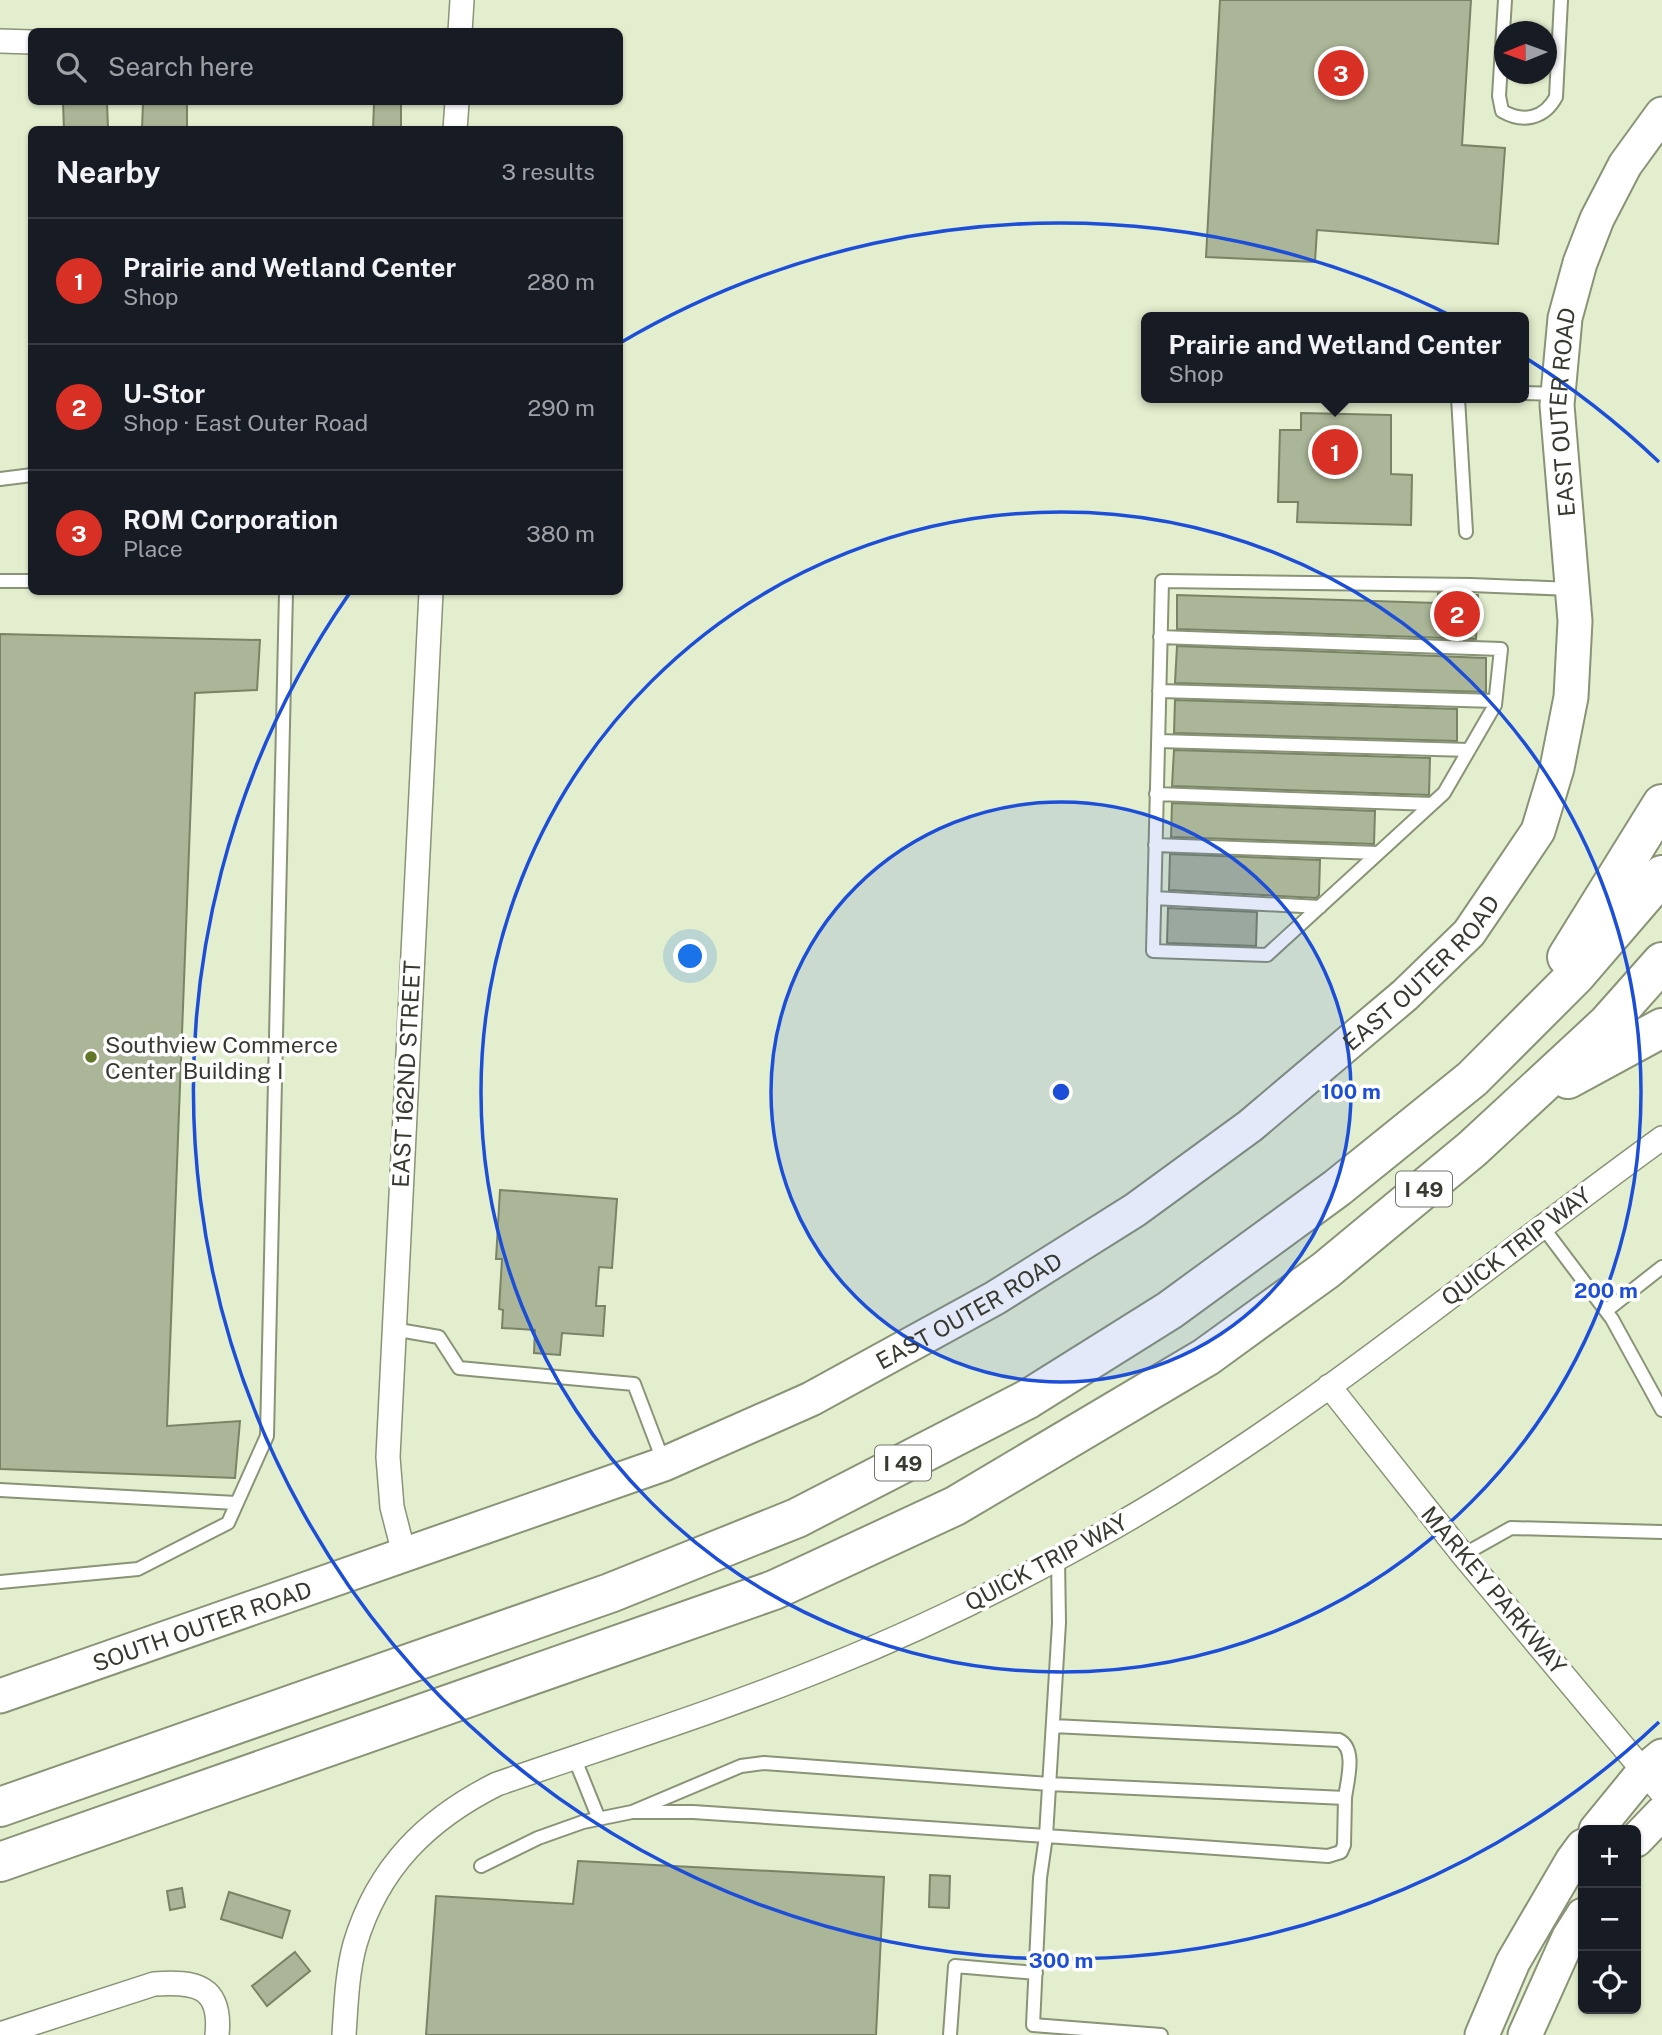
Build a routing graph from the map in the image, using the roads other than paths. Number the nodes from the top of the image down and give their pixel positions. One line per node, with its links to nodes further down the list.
1 (462, 0): 4 (street)
2 (1505, 0): 3 (lane)
3 (1561, 0)
4 (460, 28)
5 (0, 41): 6 (street)
6 (28, 42)
7 (457, 105): 9 (street)
8 (1662, 114): 11 (street, EAST OUTER ROAD)
9 (455, 126)
10 (1529, 393): 11 (lane)
11 (1558, 394): 18 (street, EAST OUTER ROAD)
12 (1458, 403): 15 (lane)
13 (28, 476): 14 (lane)
14 (0, 479)
15 (1466, 532)
16 (0, 581): 17 (lane)
17 (28, 581)
18 (1572, 589): 21 (lane); 45 (street, EAST OUTER ROAD)
19 (286, 595): 47 (lane)
20 (431, 595): 42 (street, EAST 162ND STREET)
21 (1160, 637): 22 (lane); 23 (lane)
22 (1159, 691): 23 (lane); 24 (lane)
23 (1495, 701): 25 (lane)
24 (1158, 741): 25 (lane); 26 (lane)
25 (1469, 750): 27 (lane)
26 (1156, 794): 27 (lane); 29 (lane)
27 (1432, 804): 30 (lane)
28 (1662, 804): 35 (highway)
29 (1155, 845): 30 (lane); 32 (lane)
30 (1378, 853): 33 (lane)
31 (1662, 875): 35 (highway, I 49)
32 (1154, 898): 33 (lane); 33 (lane)
33 (1320, 907)
34 (1662, 962): 37 (highway, I 49)
35 (1523, 1028): 59 (highway, I 49)
36 (1662, 1028): 37 (highway)
37 (1520, 1105): 67 (highway, I 49)
38 (1662, 1138): 39 (street, QUICK TRIP WAY)
39 (1542, 1226): 41 (lane); 43 (street, QUICK TRIP WAY)
40 (1662, 1267): 41 (lane)
41 (1606, 1311): 44 (lane)
42 (393, 1329): 45 (lane); 49 (street, EAST 162ND STREET)
43 (1329, 1386): 50 (street, MARKEY PARKWAY); 51 (street, QUICK TRIP WAY)
44 (1662, 1410)
45 (664, 1464): 49 (street, EAST OUTER ROAD)
46 (0, 1490): 47 (lane)
47 (236, 1503): 52 (lane)
48 (1662, 1532): 50 (lane)
49 (404, 1554): 53 (street, SOUTH OUTER ROAD)
50 (1463, 1555): 56 (street, MARKEY PARKWAY)
51 (1058, 1558): 54 (lane); 55 (street, QUICK TRIP WAY)
52 (0, 1582)
53 (0, 1696)
54 (1053, 1726): 57 (lane); 58 (lane)
55 (574, 1757): 62 (lane); 74 (street, QUICK TRIP WAY)
56 (1656, 1773): 63 (street)
57 (1049, 1784): 58 (lane); 60 (lane); 65 (lane)
58 (1345, 1798): 65 (lane)
59 (0, 1807)
60 (632, 1812): 62 (lane); 65 (lane)
61 (1662, 1813): 64 (street)
62 (599, 1819): 68 (lane)
63 (1601, 1825)
64 (1641, 1835)
65 (1046, 1836): 70 (lane)
66 (1578, 1853): 77 (street)
67 (0, 1862)
68 (481, 1866)
69 (1578, 1923): 78 (street)
70 (1036, 1973): 71 (lane); 75 (lane)
71 (1033, 2030): 76 (lane)
72 (0, 2034): 73 (street)
73 (217, 2035)
74 (344, 2035)
75 (950, 2035)
76 (1161, 2035)
77 (1482, 2035)
78 (1525, 2035)

